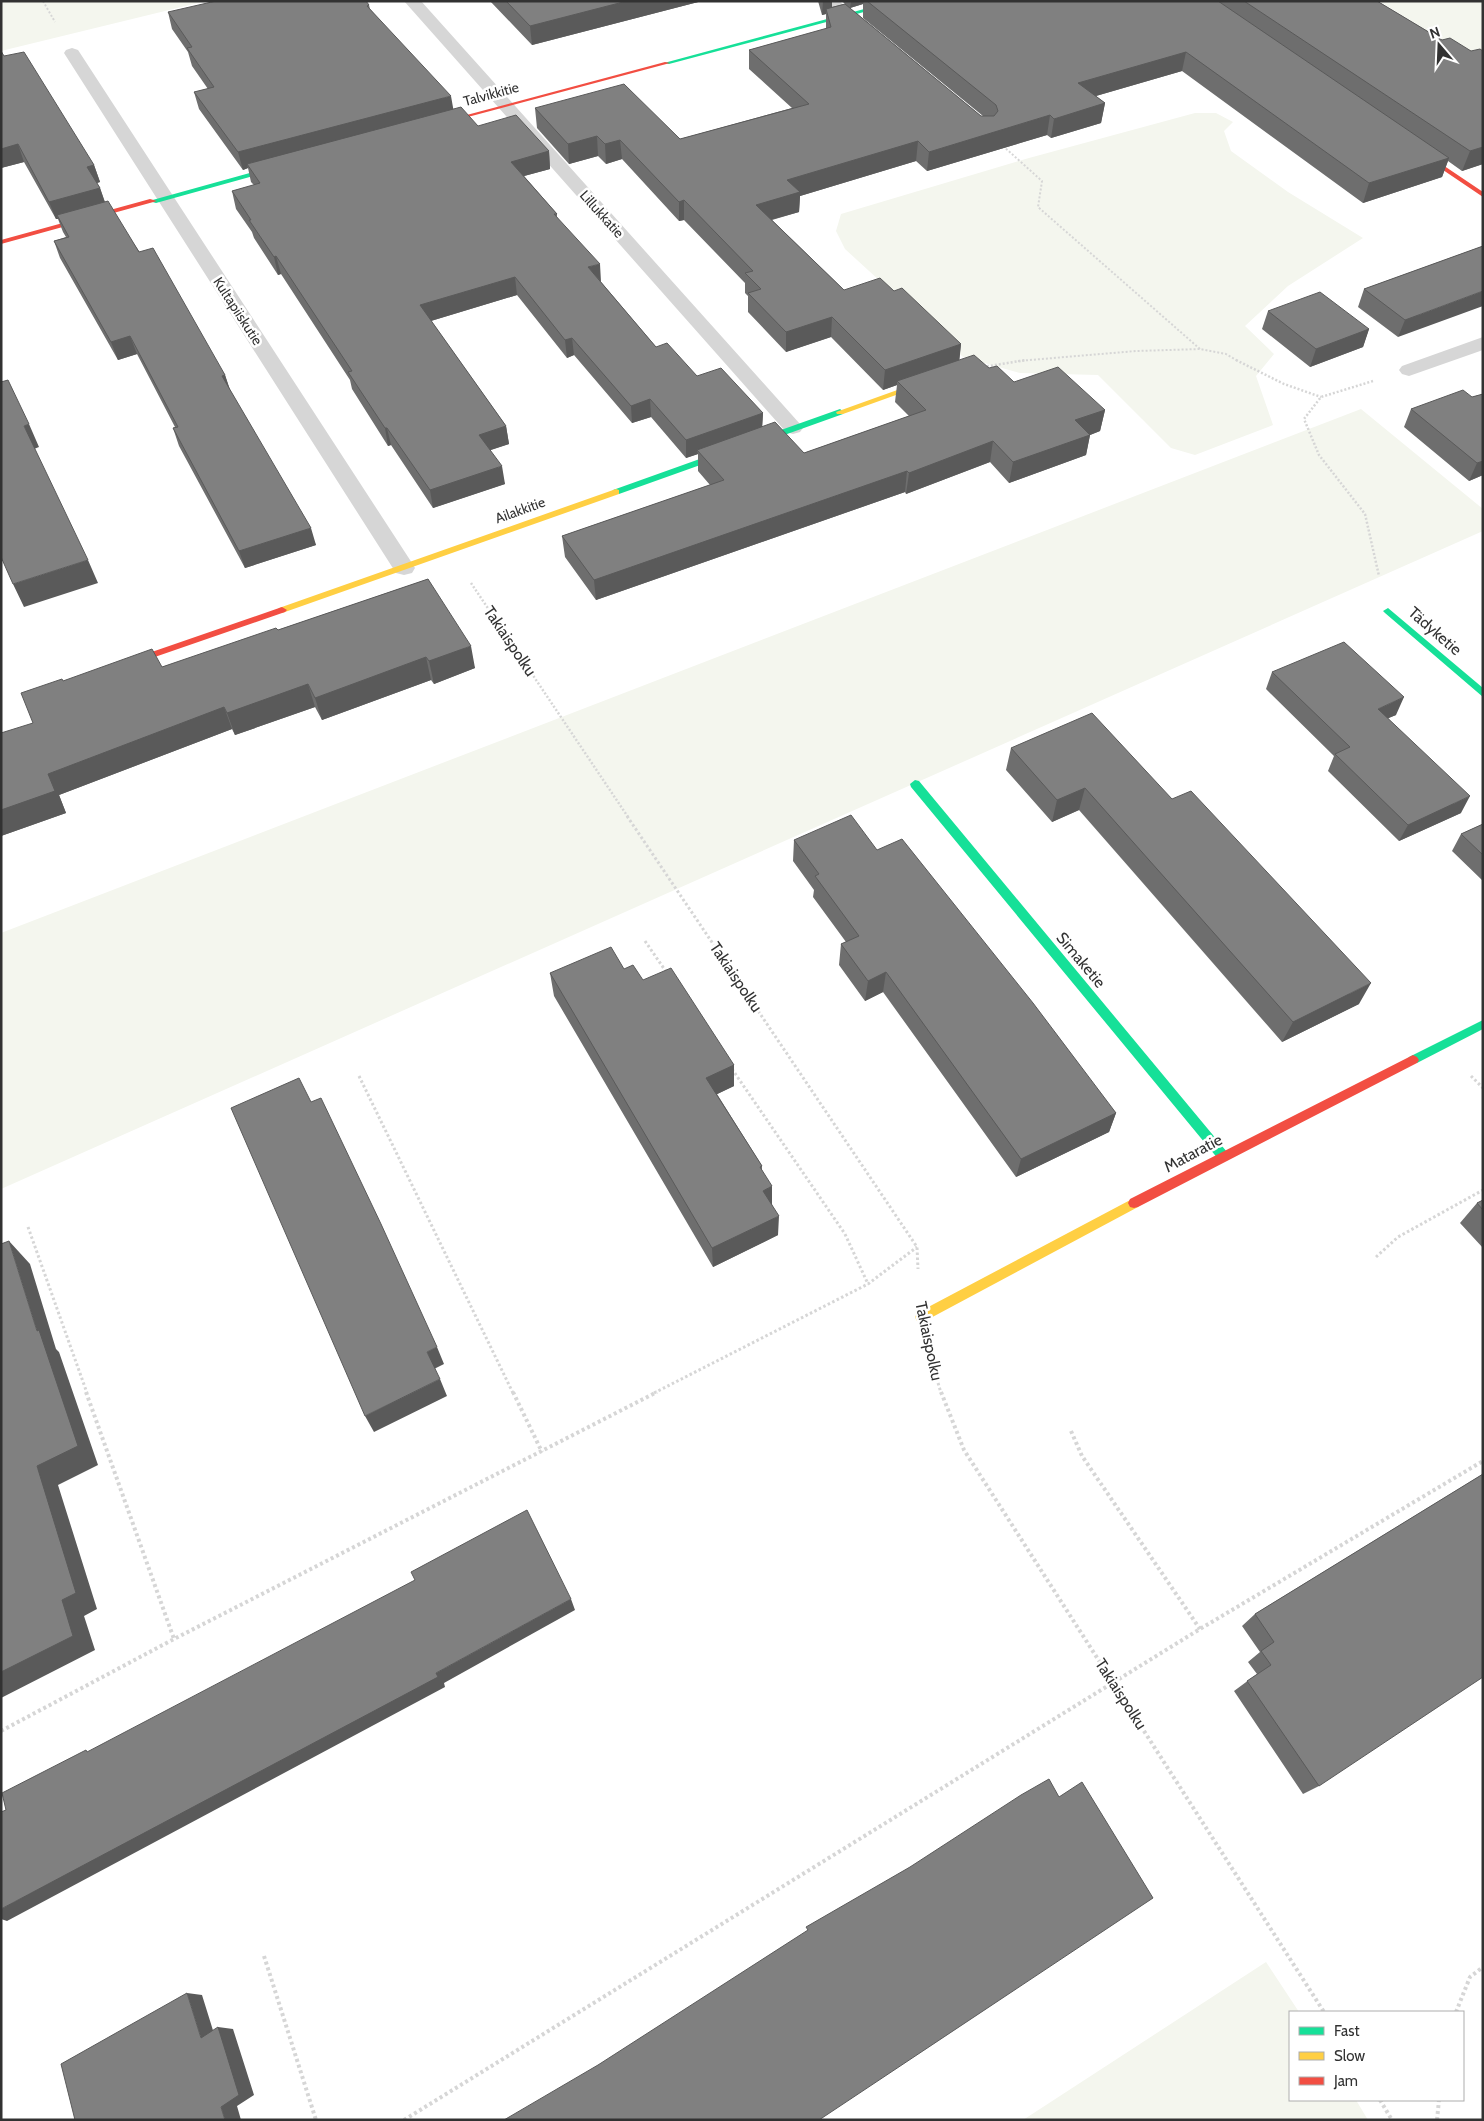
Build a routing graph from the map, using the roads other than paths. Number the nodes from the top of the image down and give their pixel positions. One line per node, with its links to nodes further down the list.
1 (412, 1): 7 (street, Lillukkatie)
2 (829, 1): 4 (street)
3 (902, 1): 4 (street, Talvikkitie)
4 (846, 16): 5 (street); 7 (street, Talvikkitie)
5 (876, 40)
6 (72, 53): 12 (street, Kultapiiskutie)
7 (505, 106): 8 (street, Talvikkitie); 17 (street, Lillukkatie)
8 (420, 129)
9 (1401, 140): 11 (street)
10 (297, 162): 12 (street)
11 (1483, 195)
12 (165, 198): 13 (street); 18 (street, Kultapiiskutie)
13 (1, 242)
14 (1483, 343): 16 (street)
15 (965, 370): 17 (street, Ailakkitie)
16 (1410, 370)
17 (793, 428): 18 (street, Ailakkitie)
18 (404, 568): 20 (street, Ailakkitie)
19 (1388, 611): 21 (street, Tädyketie)
20 (112, 669)
21 (1483, 694)
22 (915, 784): 24 (street, Simaketie)
23 (1483, 1024): 24 (street, Mataratie)
24 (1223, 1156): 25 (street, Mataratie)
25 (921, 1317)

